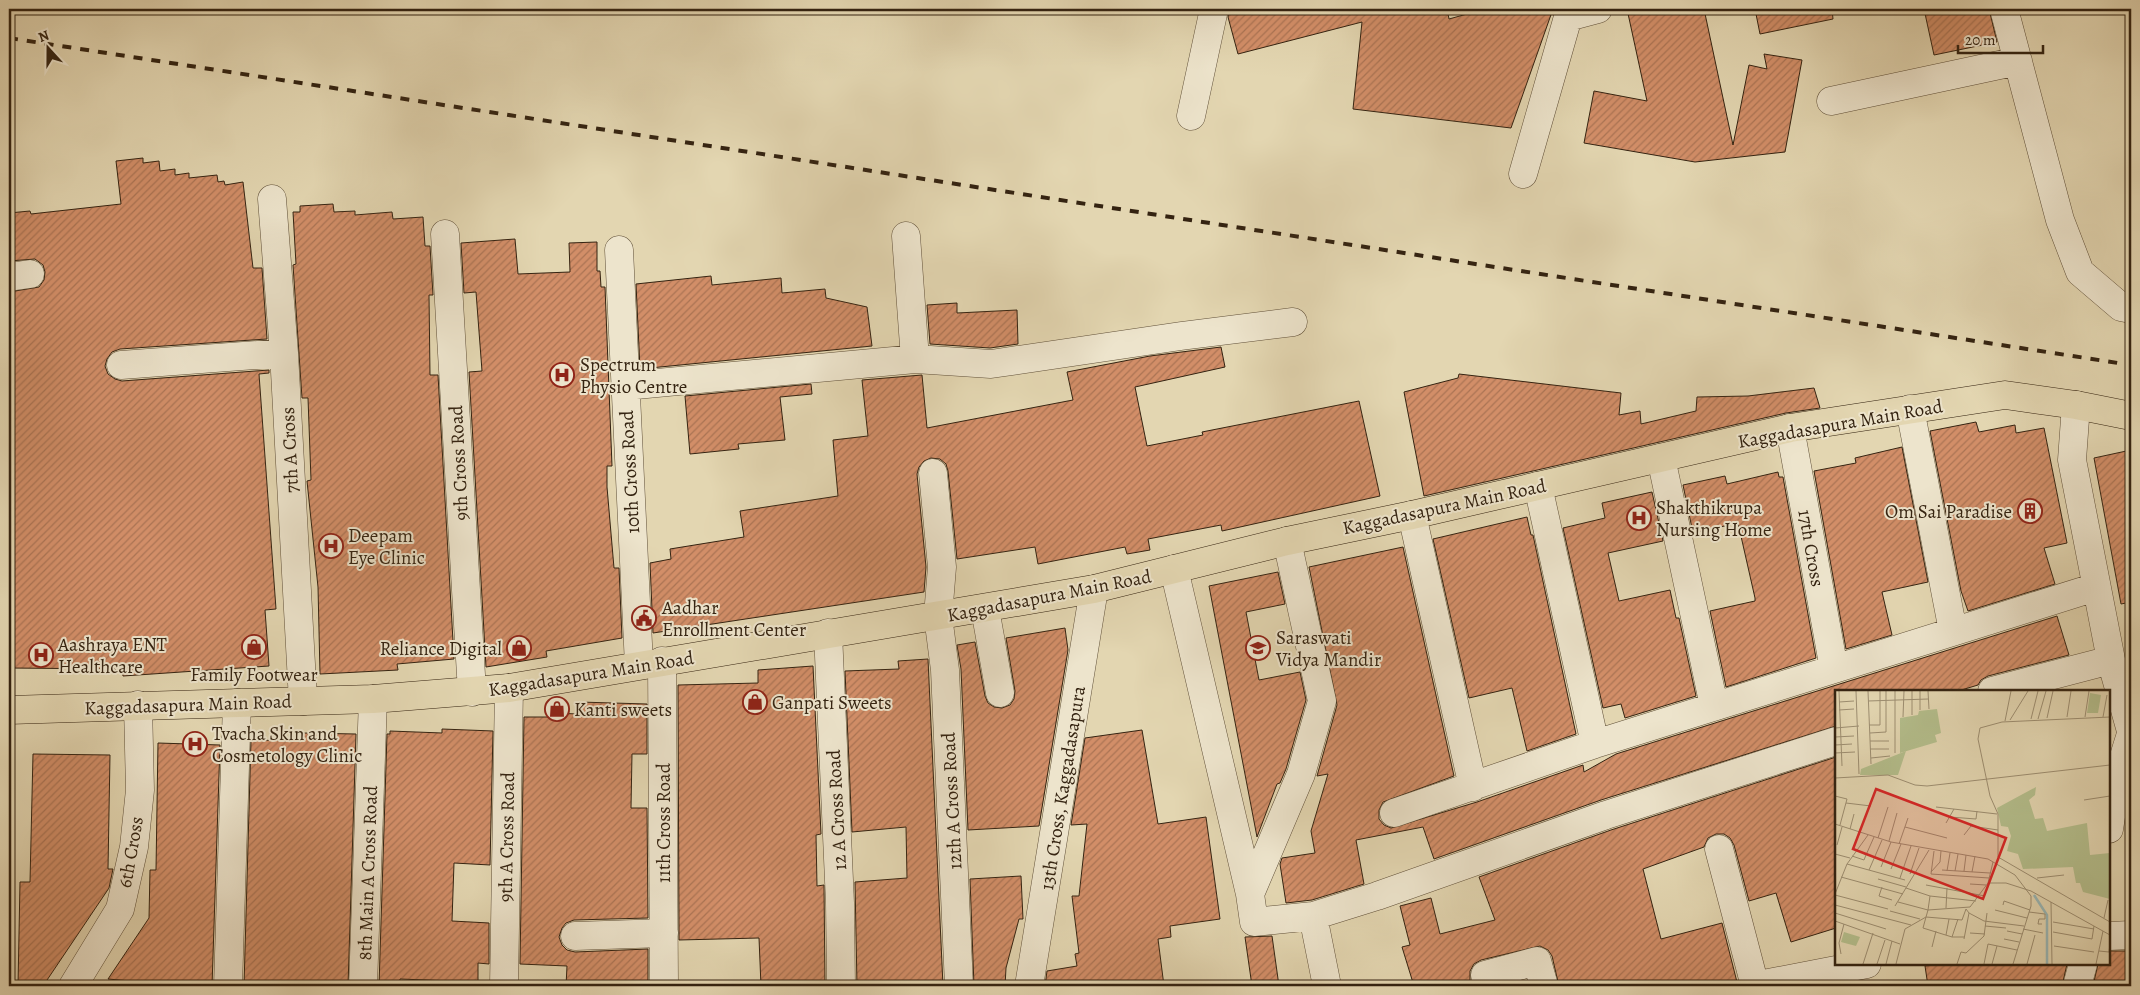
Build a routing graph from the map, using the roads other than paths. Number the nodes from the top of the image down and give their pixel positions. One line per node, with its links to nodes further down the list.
1 (1214, 9): 6 (street)
2 (1598, 9): 7 (street)
3 (2004, 9): 4 (street)
4 (2018, 61): 5 (street); 12 (street)
5 (1831, 101)
6 (1192, 116)
7 (1523, 174)
8 (272, 199): 14 (street, 7th A Cross)
9 (445, 234): 39 (street, 9th Cross Road)
10 (906, 236): 15 (street)
11 (619, 250): 17 (street, 10th Cross Road)
12 (2131, 309)
13 (1293, 322): 15 (street)
14 (284, 353): 16 (street); 42 (street, 7th A Cross)
15 (915, 359): 17 (street)
16 (121, 365)
17 (625, 386): 35 (street, 10th Cross Road)
18 (2076, 405): 19 (main road, Kaggadasapura Main Road); 20 (main road, Kaggadasapura Main Road); 28 (street)
19 (1910, 410): 21 (main road, Kaggadasapura Main Road); 32 (street)
20 (2131, 416)
21 (1790, 428): 22 (main road, Kaggadasapura Main Road); 36 (street, 17th Cross)
22 (1661, 458): 24 (main road, Kaggadasapura Main Road); 45 (street)
23 (934, 473): 31 (street, 12th A Cross Road)
24 (1538, 486): 25 (main road, Kaggadasapura Main Road); 49 (street)
25 (1412, 515): 26 (main road, Kaggadasapura Main Road); 51 (street)
26 (1287, 541): 27 (main road, Kaggadasapura Main Road); 55 (street)
27 (1174, 569): 29 (main road, Kaggadasapura Main Road); 55 (street)
28 (2096, 587): 32 (street); 34 (street)
29 (1094, 589): 30 (main road, Kaggadasapura Main Road); 71 (street, 13th Cross, Kaggadasapura)
30 (985, 609): 31 (main road, Kaggadasapura Main Road); 40 (street)
31 (938, 616): 33 (main road, Kaggadasapura Main Road); 70 (street, 12th A Cross Road)
32 (1953, 631): 36 (street)
33 (828, 633): 35 (main road, Kaggadasapura Main Road); 69 (street, 12 A Cross Road)
34 (2111, 660): 38 (street); 47 (street)
35 (650, 663): 37 (main road, Kaggadasapura Main Road); 57 (street, 11th Cross Road)
36 (1834, 669): 45 (street)
37 (509, 688): 39 (main road, Kaggadasapura Main Road); 67 (street, 9th A Cross Road)
38 (1996, 690)
39 (472, 692): 41 (main road, Kaggadasapura Main Road)
40 (1000, 693)
41 (373, 699): 42 (main road, Kaggadasapura Main Road); 66 (street, 8th Main A Cross Road)
42 (303, 701): 43 (main road, Kaggadasapura Main Road)
43 (237, 703): 44 (main road, Kaggadasapura Main Road); 65 (street)
44 (138, 706): 46 (main road, Kaggadasapura Main Road); 64 (street, 6th Cross)
45 (1714, 706): 49 (street)
46 (9, 710)
47 (2131, 732): 50 (street)
48 (1835, 741): 56 (street)
49 (1595, 744): 51 (street)
50 (2113, 781): 53 (street)
51 (1473, 787): 52 (street)
52 (1394, 813)
53 (2110, 817)
54 (1719, 849): 74 (street)
55 (1250, 894): 56 (street)
56 (1313, 916): 72 (street)
57 (664, 933): 58 (street); 68 (street, 11th Cross Road)
58 (575, 936)
59 (2110, 936): 60 (street)
60 (2131, 936)
61 (1862, 965): 74 (street)
62 (2083, 965): 75 (street)
63 (1485, 975): 73 (street)
64 (73, 986)
65 (228, 986)
66 (363, 986)
67 (504, 986)
68 (664, 986)
69 (841, 986)
70 (960, 986)
71 (1029, 986)
72 (1327, 986)
73 (1544, 986)
74 (1754, 986)
75 (2077, 986)

